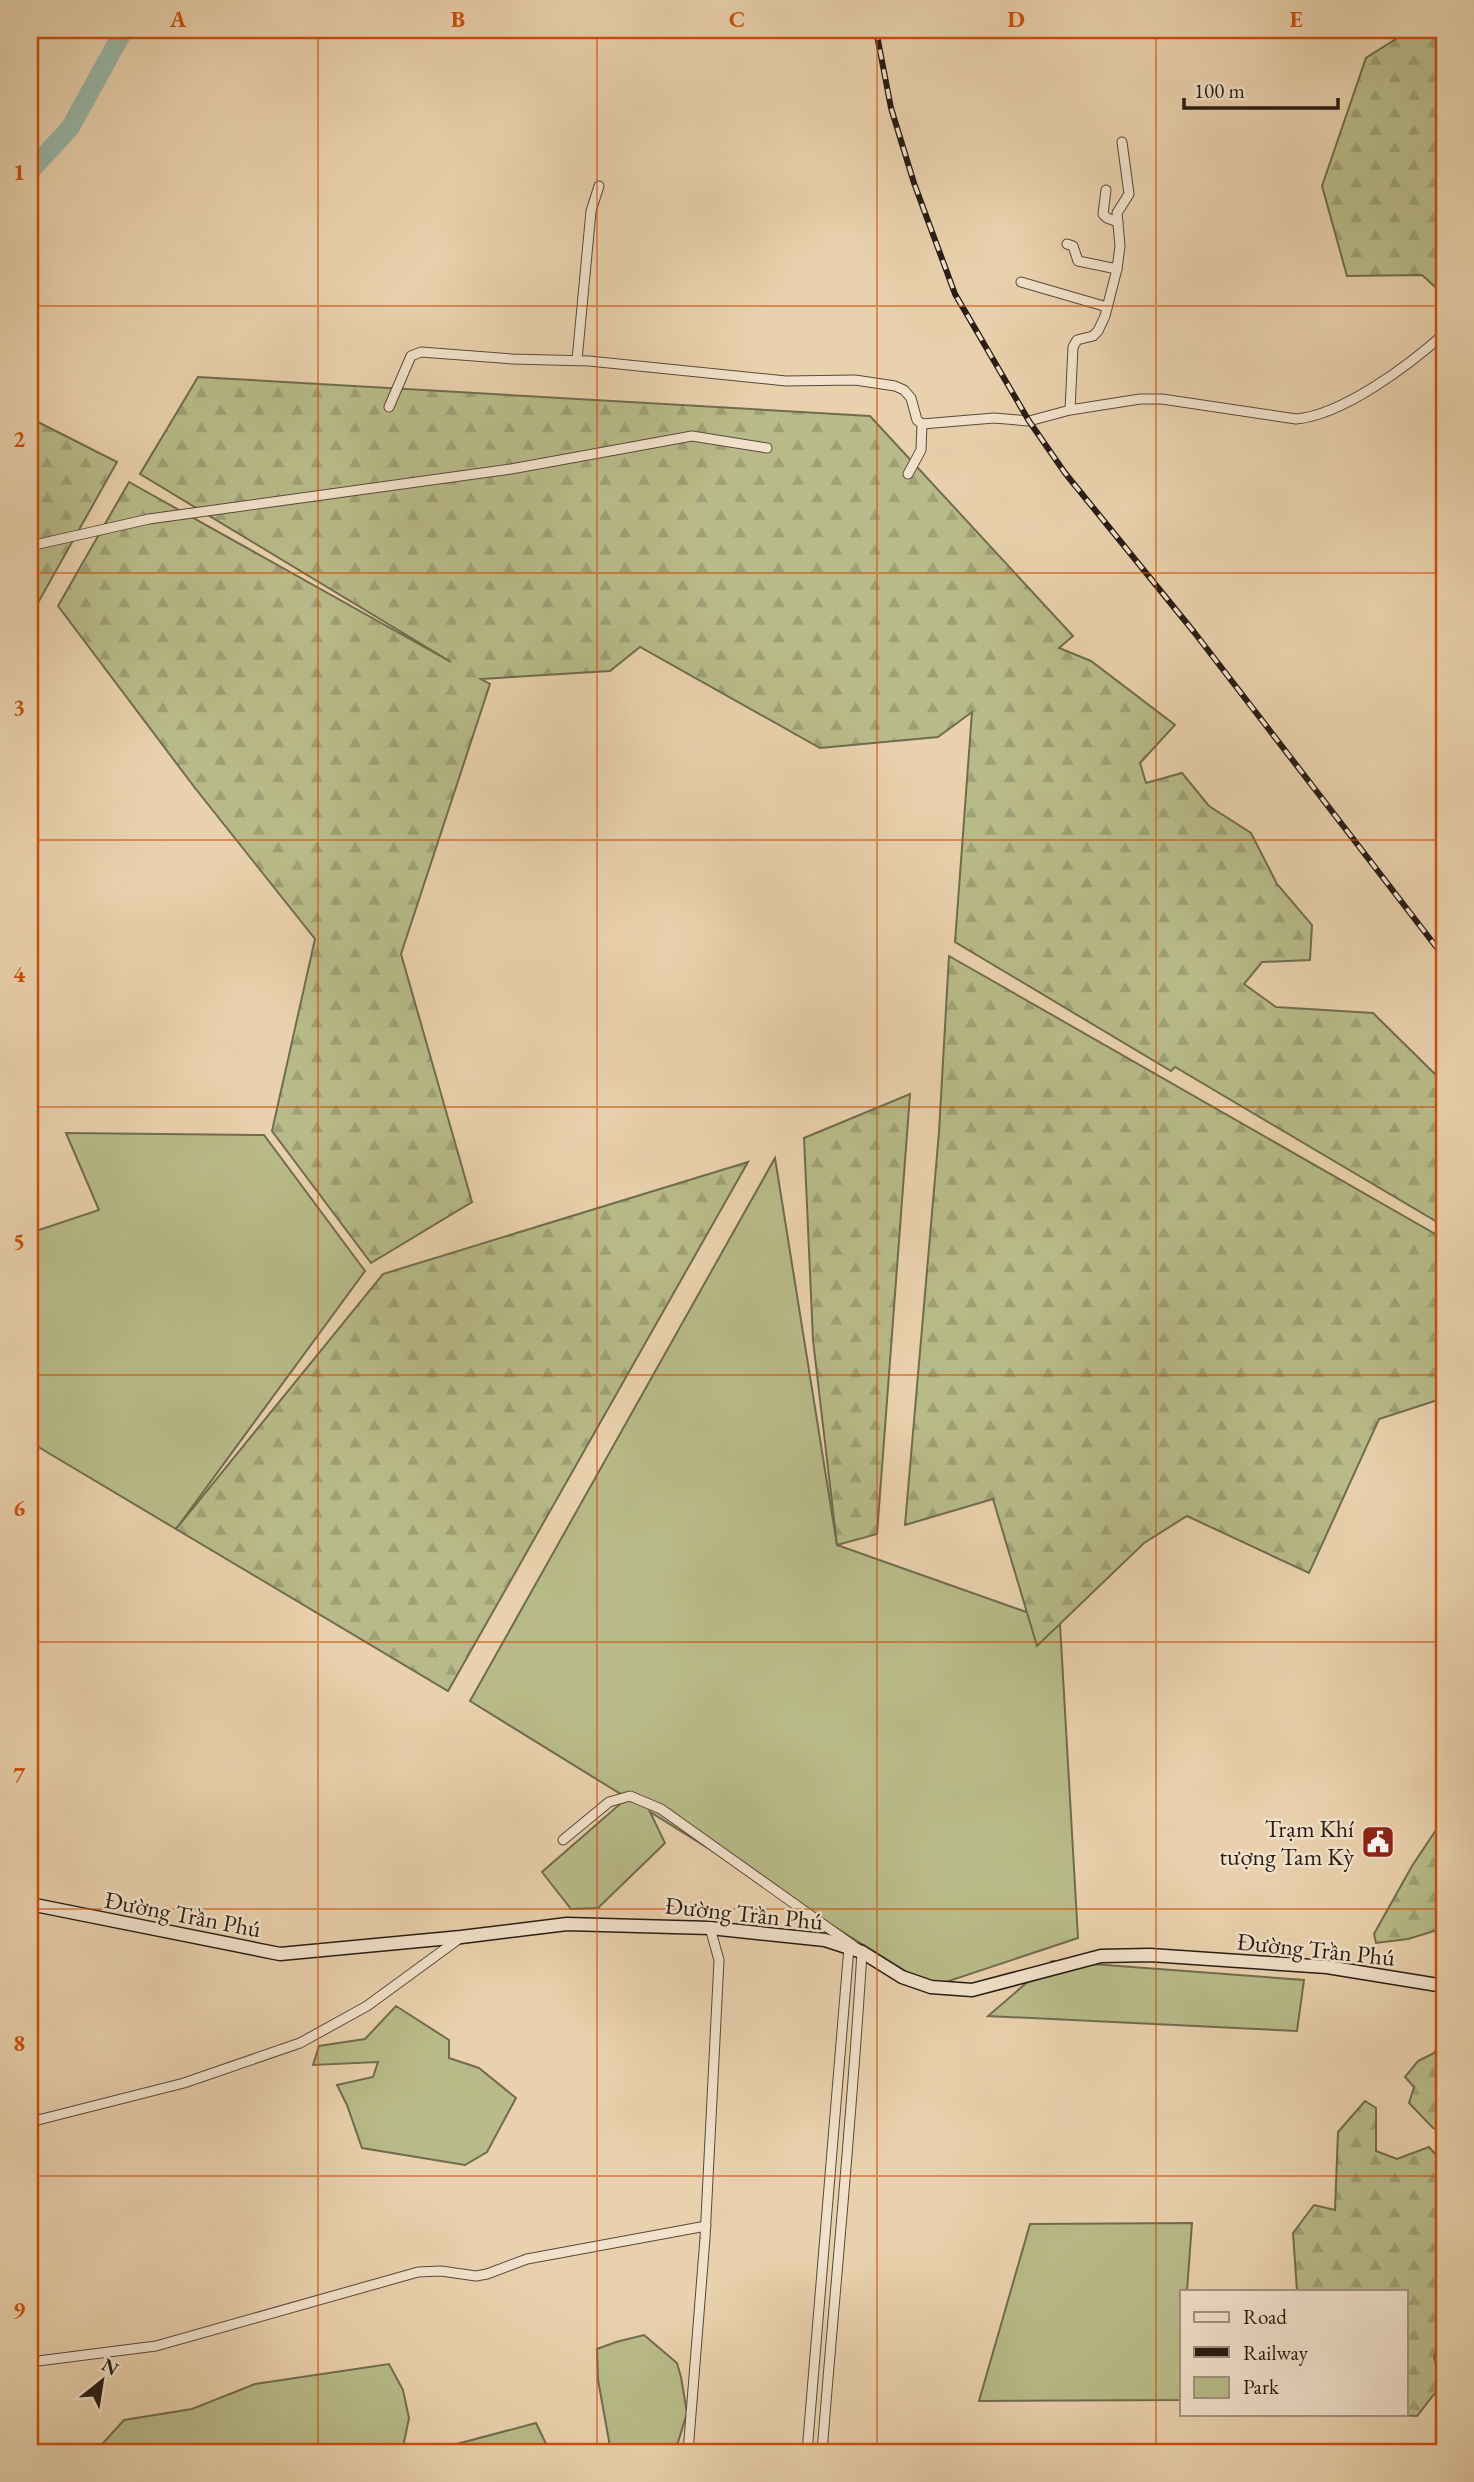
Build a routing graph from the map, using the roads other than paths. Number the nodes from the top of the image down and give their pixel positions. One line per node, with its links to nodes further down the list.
1 (1122, 142): 4 (street)
2 (599, 186): 10 (street)
3 (1106, 190): 4 (street)
4 (1118, 222): 6 (street)
5 (1067, 244): 6 (street)
6 (1117, 269): 8 (street)
7 (1021, 282): 8 (street)
8 (1107, 307): 12 (street)
9 (1444, 334): 12 (street)
10 (577, 360): 11 (street); 13 (street)
11 (389, 407)
12 (1070, 410): 13 (street)
13 (922, 424): 15 (street)
14 (768, 448): 16 (street)
15 (908, 474)
16 (30, 546)
17 (564, 1840): 22 (street)
18 (30, 1905): 20 (main road, Đường Trần Phú)
19 (710, 1928): 20 (main road, Đường Trần Phú); 21 (main road, Đường Trần Phú); 25 (street)
20 (461, 1937): 24 (street)
21 (849, 1947): 22 (main road, Đường Trần Phú); 28 (street)
22 (862, 1952): 23 (main road, Đường Trần Phú); 29 (street)
23 (1444, 1986)
24 (30, 2122)
25 (706, 2226): 26 (street); 27 (street)
26 (30, 2362)
27 (688, 2452)
28 (807, 2452)
29 (822, 2452)

